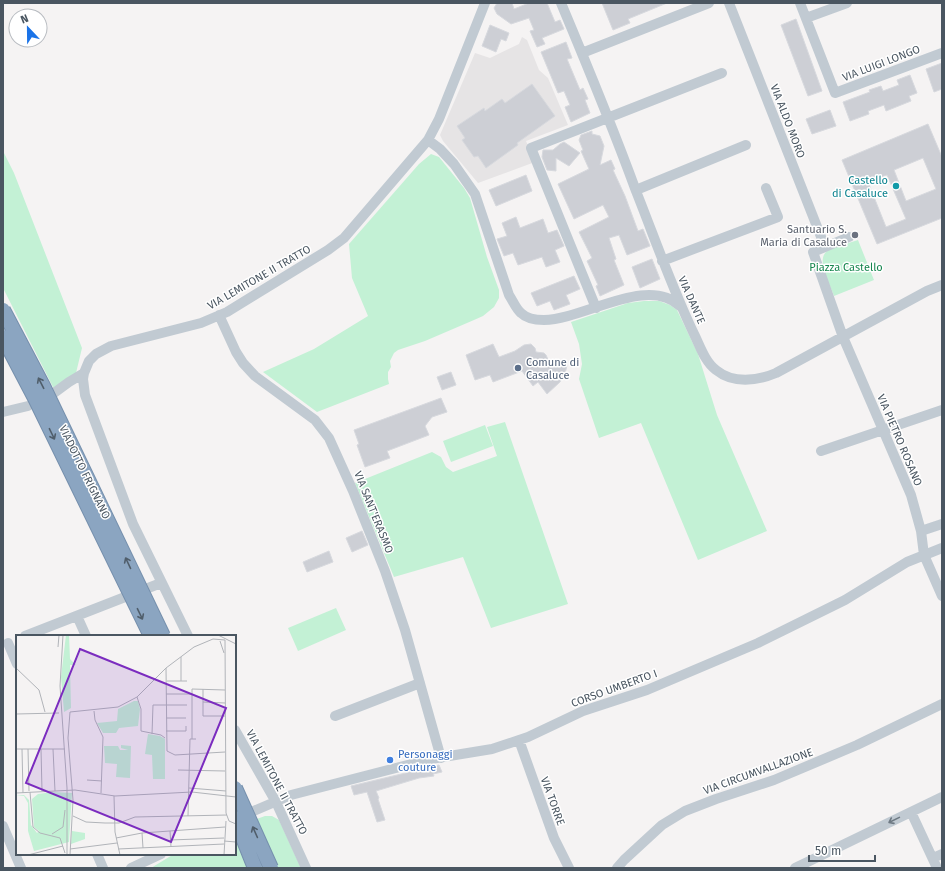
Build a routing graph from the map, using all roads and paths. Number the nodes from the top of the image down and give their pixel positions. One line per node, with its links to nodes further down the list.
1 (485, 3): 12 (street, VIA LEMITONE II TRATTO)
2 (561, 3): 8 (street, VIA DANTE)
3 (709, 3): 8 (street)
4 (728, 3): 17 (street, VIA ALDO MORO)
5 (800, 3): 7 (street)
6 (847, 3): 7 (street)
7 (806, 18): 9 (street, VIA LUIGI LONGO)
8 (582, 53): 11 (street, VIA DANTE)
9 (942, 53)
10 (722, 73): 11 (street)
11 (607, 118): 15 (street, VIA DANTE); 21 (street)
12 (428, 140): 21 (street); 23 (street, VIA LEMITONE II TRATTO)
13 (746, 145): 15 (street)
14 (766, 188): 18 (street)
15 (636, 190): 18 (street, VIA DANTE)
16 (849, 237): 17 (street)
17 (825, 247): 25 (street)
18 (662, 261): 20 (street, VIA DANTE)
19 (942, 285): 25 (street, VIA DANTE)
20 (681, 306): 21 (street); 25 (street, VIA DANTE)
21 (596, 308)
22 (3, 310): 43 (highway, VIADOTTO FRIGNANO, one-way to 22, bridge)
23 (219, 315): 26 (street, VIA LEMITONE II TRATTO); 47 (street, VIA SANT'ERASMO)
24 (3, 337): 42 (highway, VIADOTTO FRIGNANO, one-way to 42, bridge)
25 (843, 337): 31 (street, VIA PIETRO ROSANO)
26 (84, 373): 27 (street); 37 (street)
27 (54, 393)
28 (28, 406): 30 (street)
29 (942, 410): 31 (street)
30 (3, 412)
31 (883, 431): 32 (street); 34 (street, VIA PIETRO ROSANO)
32 (821, 451)
33 (942, 524): 34 (street)
34 (921, 531): 36 (street, VIA PIETRO ROSANO)
35 (942, 548): 36 (street, CORSO UMBERTO I)
36 (924, 555): 38 (street, VIA PIETRO ROSANO); 51 (street, CORSO UMBERTO I)
37 (161, 583): 39 (street); 44 (street)
38 (942, 596)
39 (77, 616): 40 (street); 41 (street)
40 (28, 635)
41 (86, 635)
42 (151, 635)
43 (163, 635)
44 (187, 635)
45 (9, 642): 46 (street)
46 (16, 661)
47 (420, 683): 49 (street); 52 (street, VIA SANT'ERASMO)
48 (942, 704): 70 (street, VIA CIRCUMVALLAZIONE)
49 (335, 716)
50 (236, 732): 55 (street, VIA LEMITONE II TRATTO)
51 (519, 740): 52 (street, CORSO UMBERTO I); 69 (street, VIA TORRE)
52 (441, 758): 55 (street, CORSO UMBERTO I)
53 (236, 790): 67 (highway, one-way to 53, bridge)
54 (942, 797): 56 (street)
55 (276, 802): 57 (street, CORSO UMBERTO I); 68 (street, VIA LEMITONE II TRATTO)
56 (910, 812): 62 (street); 71 (street, one-way to 71)
57 (236, 819)
58 (236, 821): 66 (highway, bridge)
59 (3, 826): 63 (street)
60 (97, 855): 64 (street)
61 (159, 855): 65 (street)
62 (937, 856): 72 (street)
63 (21, 868)
64 (103, 868)
65 (132, 868)
66 (255, 868)
67 (270, 868)
68 (306, 868)
69 (569, 868)
70 (617, 868)
71 (795, 868)
72 (937, 868)

